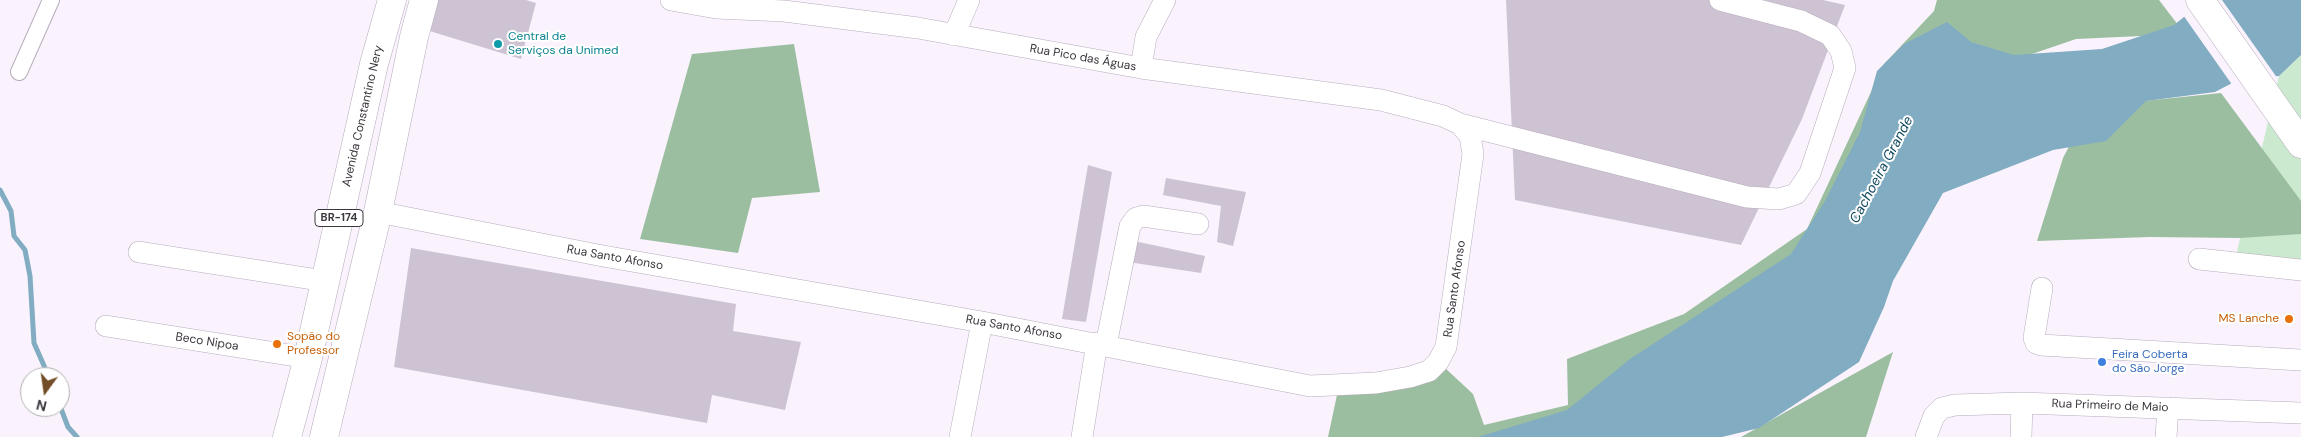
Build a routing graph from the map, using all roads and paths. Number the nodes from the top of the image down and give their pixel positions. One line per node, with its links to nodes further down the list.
1 (51, 0): 13 (street)
2 (392, 0): 21 (highway, Avenida Constantino Nery / BR-174)
3 (424, 0): 16 (highway, BR-174)
4 (671, 0): 10 (street, Rua Pico das Águas)
5 (760, 0): 10 (street)
6 (969, 0): 11 (street)
7 (1165, 0): 12 (street)
8 (1720, 0): 14 (street, Rua Pico das Águas)
9 (2200, 0): 15 (highway)
10 (784, 11): 11 (street, Rua Pico das Águas)
11 (954, 35): 12 (street, Rua Pico das Águas)
12 (1140, 68): 14 (street, Rua Pico das Águas)
13 (19, 72)
14 (1460, 124): 25 (street, Rua Santo Afonso)
15 (2301, 144)
16 (378, 212): 23 (street, Rua Santo Afonso); 33 (highway, BR-174)
17 (1198, 224): 25 (street)
18 (139, 252): 21 (street)
19 (2199, 259): 20 (street)
20 (2301, 270)
21 (325, 281): 26 (highway, Avenida Constantino Nery / BR-174)
22 (2042, 288): 27 (street)
23 (982, 322): 25 (street, Rua Santo Afonso); 34 (street)
24 (106, 326): 26 (street, Beco Nipoa)
25 (1102, 344): 35 (street)
26 (308, 358): 32 (highway, Avenida Constantino Nery / BR-174)
27 (2301, 360)
28 (2022, 403): 29 (street, Rua Primeiro de Maio); 31 (street, Rua Primeiro de Maio); 36 (street)
29 (2168, 408): 30 (street, Rua Primeiro de Maio); 37 (street)
30 (2301, 413)
31 (1927, 432)
32 (287, 437)
33 (324, 437)
34 (960, 437)
35 (1082, 437)
36 (2021, 437)
37 (2166, 437)

